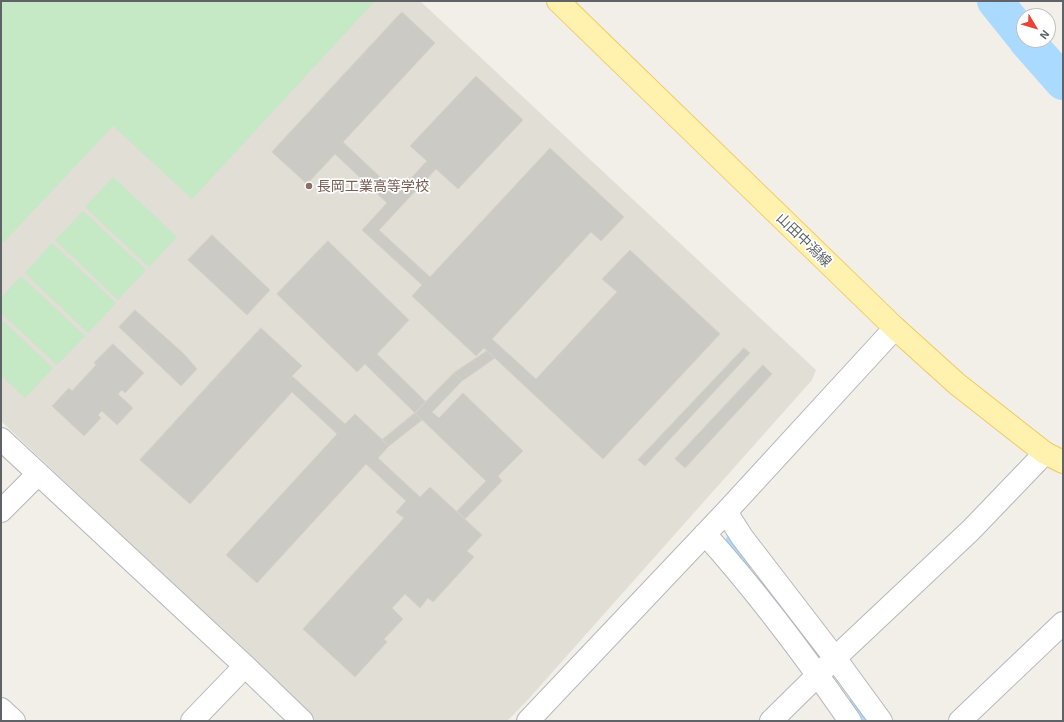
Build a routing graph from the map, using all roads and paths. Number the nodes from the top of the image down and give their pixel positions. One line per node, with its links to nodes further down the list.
1 (558, 1): 2 (main road, 山田中潟線)
2 (895, 328): 4 (main road, 山田中潟線); 7 (street)
3 (1, 439): 5 (street)
4 (1054, 458): 10 (street)
5 (38, 474): 6 (street); 11 (street)
6 (1, 511)
7 (726, 512): 8 (street); 10 (street)
8 (705, 534): 12 (street); 14 (street)
9 (1063, 624): 21 (street)
10 (835, 658): 12 (street); 20 (street)
11 (245, 666): 16 (street); 17 (street)
12 (818, 675): 18 (street); 19 (street)
13 (1, 708): 15 (street)
14 (535, 719)
15 (14, 721)
16 (192, 721)
17 (302, 721)
18 (771, 721)
19 (850, 721)
20 (881, 721)
21 (960, 721)

